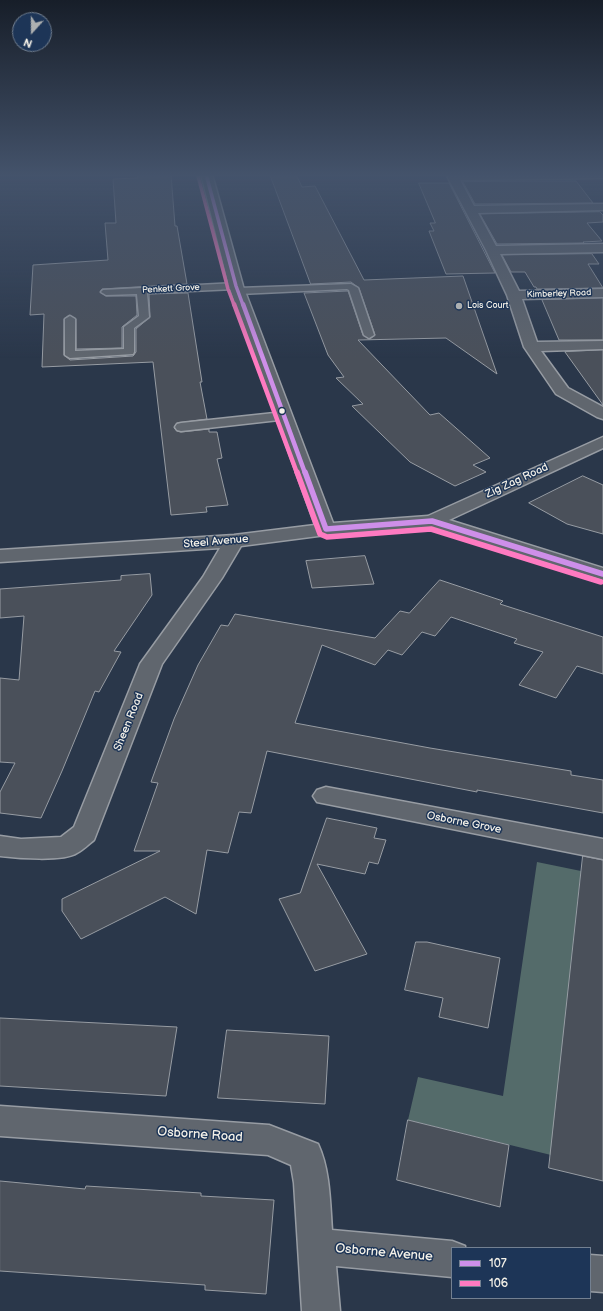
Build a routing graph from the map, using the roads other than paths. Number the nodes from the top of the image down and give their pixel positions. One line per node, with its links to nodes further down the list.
1 (223, 235): 5 (street)
2 (484, 235): 4 (street)
3 (603, 248): 4 (street)
4 (492, 250): 9 (street)
5 (238, 288): 6 (lane, Penkett Grove); 11 (lane, Penkett Grove); 15 (street)
6 (142, 291): 7 (lane, Penkett Grove); 10 (lane)
7 (106, 292)
8 (603, 293): 9 (street, Kimberley Road)
9 (514, 295): 13 (street)
10 (70, 319)
11 (369, 335)
12 (603, 345): 13 (street)
13 (532, 347): 14 (street)
14 (603, 414)
15 (284, 416): 16 (lane); 19 (street)
16 (181, 427)
17 (603, 442): 18 (street, Zig Zag Road)
18 (432, 521): 19 (street, Steel Avenue); 22 (street)
19 (326, 529): 20 (street, Steel Avenue)
20 (234, 541): 21 (street, Steel Avenue); 24 (street, Sheen Road)
21 (0, 556)
22 (603, 574)
23 (326, 796): 25 (street, Osborne Grove)
24 (0, 846)
25 (603, 849)
26 (0, 1121): 27 (street, Osborne Road)
27 (316, 1246): 28 (street, Osborne Avenue); 31 (street)
28 (451, 1259)
29 (591, 1272): 30 (street)
30 (603, 1274)
31 (321, 1311)

